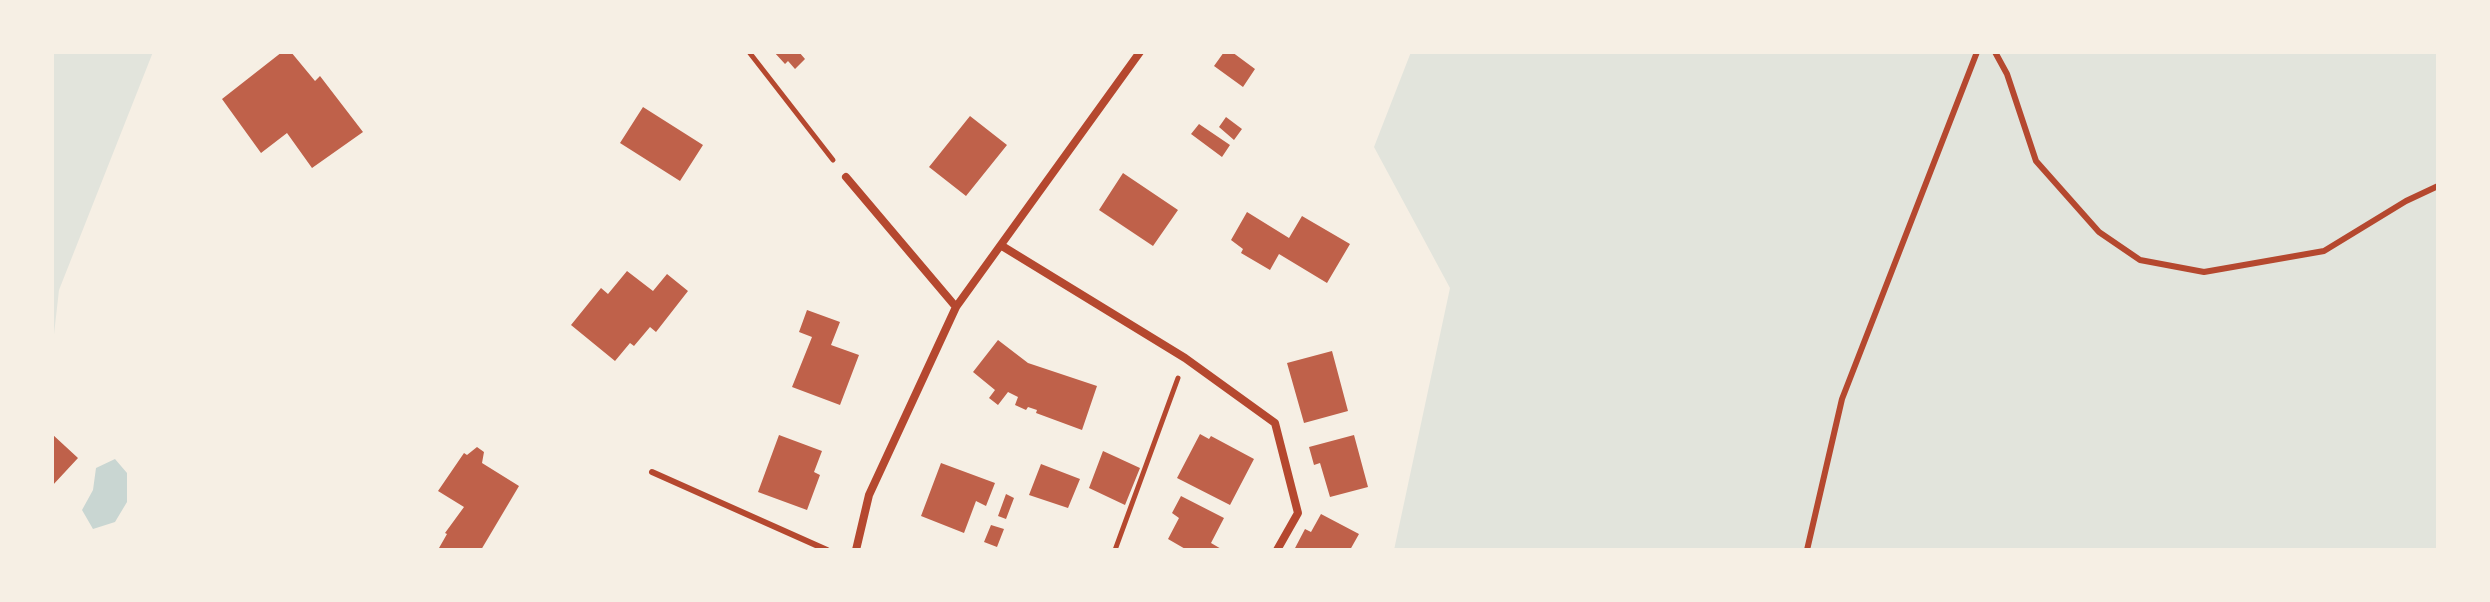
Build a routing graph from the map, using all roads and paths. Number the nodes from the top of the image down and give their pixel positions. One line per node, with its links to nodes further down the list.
1 (749, 52): 5 (path)
2 (1140, 52): 7 (street)
3 (1977, 52): 15 (lane)
4 (1995, 52): 6 (lane)
5 (846, 177): 8 (street)
6 (2438, 186)
7 (1002, 246): 8 (street); 9 (street)
8 (956, 307): 12 (street)
9 (1185, 358): 13 (path); 14 (street)
10 (652, 472): 11 (lane)
11 (827, 550)
12 (856, 550)
13 (1115, 550)
14 (1277, 550)
15 (1807, 550)

